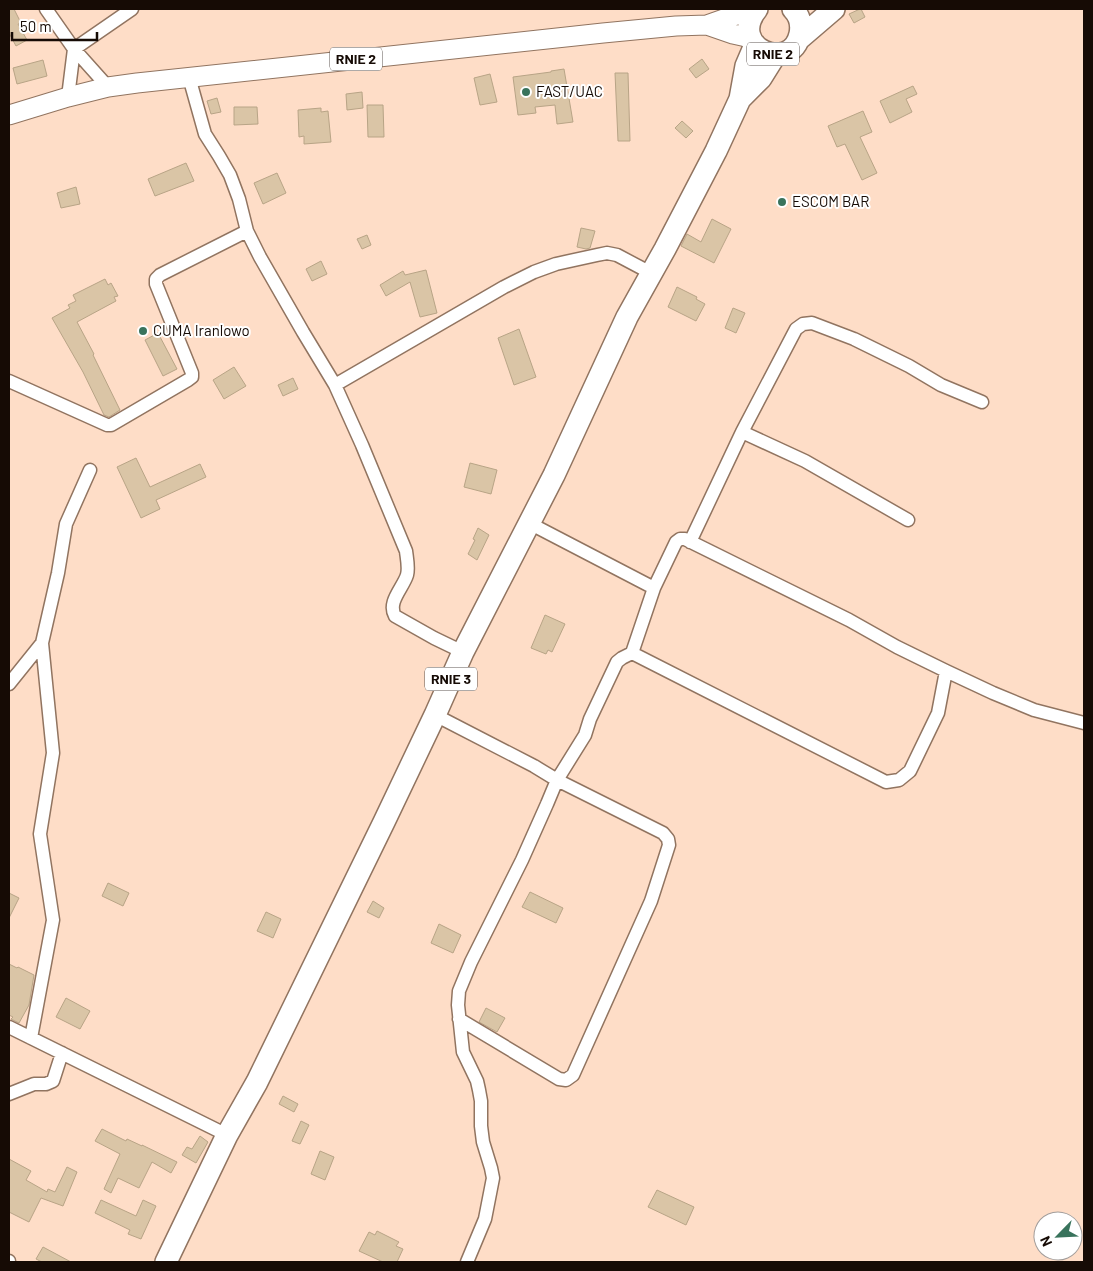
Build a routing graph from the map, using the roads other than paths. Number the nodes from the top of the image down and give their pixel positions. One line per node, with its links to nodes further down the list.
1 (46, 9): 9 (street)
2 (132, 9): 9 (street)
3 (756, 9): 6 (main road, RNIE 2); 8 (highway, RNIE 2)
4 (793, 9): 7 (highway, RNIE 2)
5 (834, 9): 7 (highway, RNIE 2)
6 (707, 25): 8 (main road, RNIE 2); 11 (main road, RNIE 2)
7 (799, 39): 10 (highway, RNIE 2)
8 (753, 41): 10 (highway, RNIE 2); 14 (highway, RNIE 3)
9 (74, 49): 12 (street); 13 (street)
10 (776, 54): 14 (highway, RNIE 3)
11 (189, 77): 12 (main road, RNIE 2); 16 (street)
12 (108, 87): 13 (main road, RNIE 2)
13 (68, 97): 15 (main road, RNIE 2)
14 (740, 98): 17 (highway, RNIE 3)
15 (9, 115)
16 (247, 231): 18 (street); 19 (street)
17 (651, 272): 19 (street); 24 (highway, RNIE 3)
18 (9, 381)
19 (335, 385): 28 (street)
20 (982, 402): 21 (street)
21 (742, 432): 23 (street); 25 (street)
22 (90, 470): 27 (street)
23 (908, 520)
24 (529, 524): 26 (street); 28 (highway, RNIE 3)
25 (690, 542): 26 (street); 30 (street)
26 (654, 588): 29 (street)
27 (42, 643): 31 (street); 37 (street)
28 (463, 652): 32 (highway, RNIE 3)
29 (632, 652): 30 (street); 34 (street)
30 (946, 671): 33 (street)
31 (9, 684)
32 (435, 715): 34 (street); 40 (highway, RNIE 3)
33 (1084, 722)
34 (557, 780): 35 (street); 35 (street)
35 (459, 1019): 42 (street)
36 (9, 1027): 37 (street)
37 (31, 1038): 38 (street)
38 (62, 1053): 39 (street); 40 (street)
39 (9, 1094)
40 (227, 1135): 41 (highway, RNIE 3)
41 (166, 1262)
42 (467, 1262)

